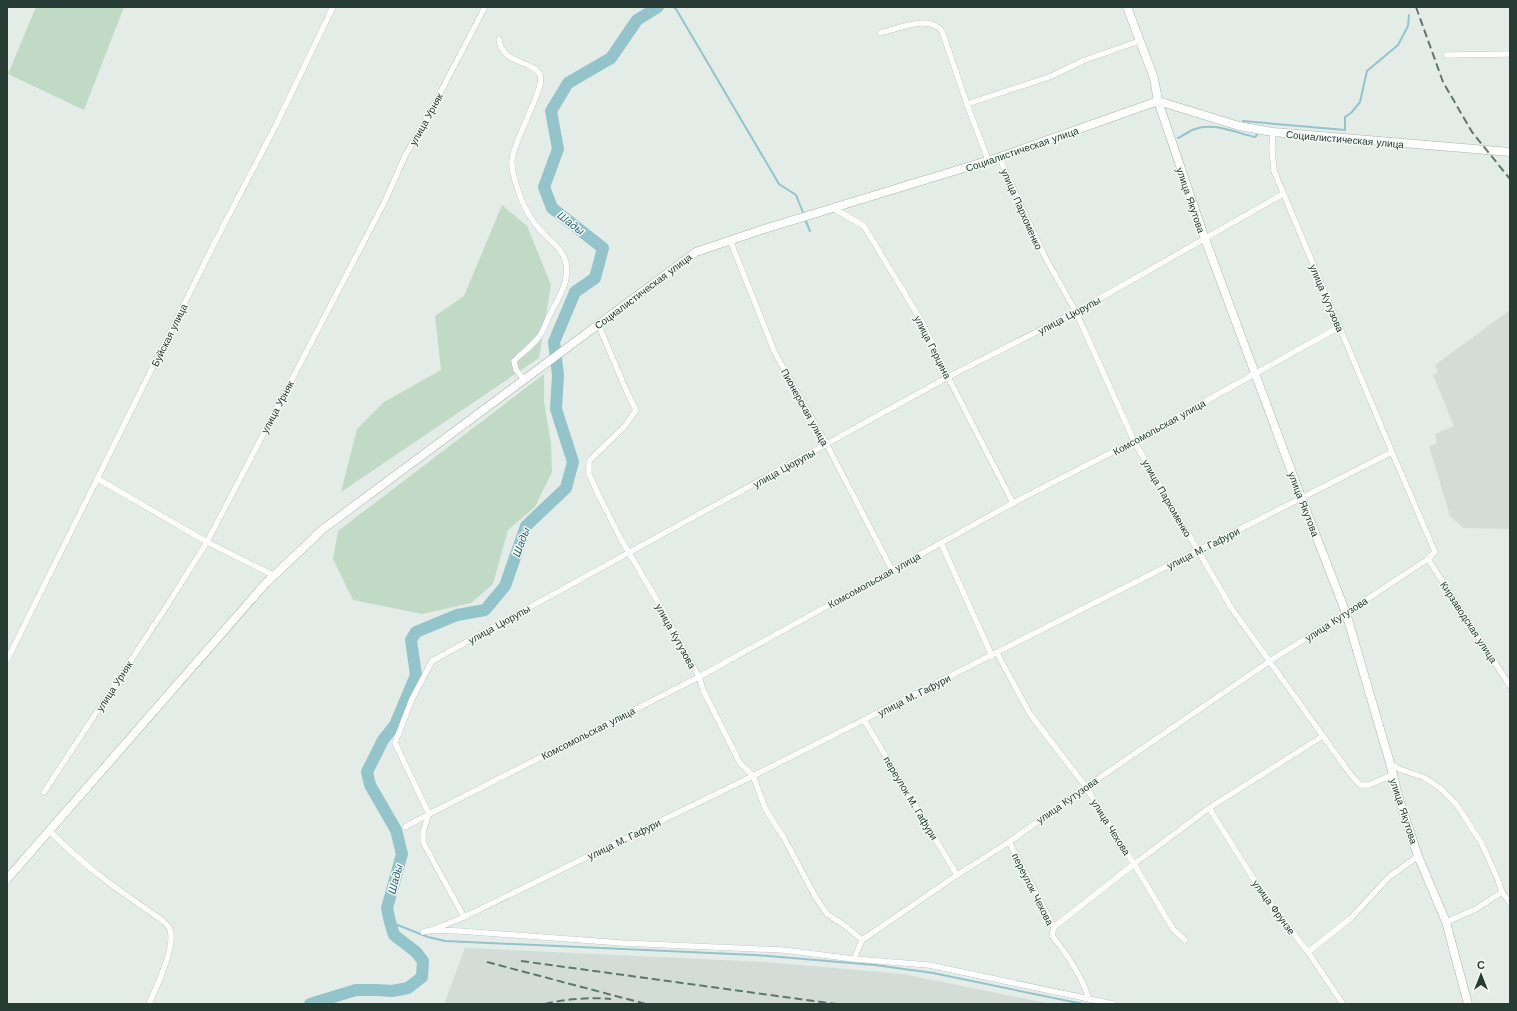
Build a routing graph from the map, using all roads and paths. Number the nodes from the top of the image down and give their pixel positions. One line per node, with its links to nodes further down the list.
1 (485, 7): 31 (street, улица Урняк)
2 (1127, 7): 6 (street, улица Якутова)
3 (332, 8): 28 (street, Буйская улица)
4 (880, 33): 10 (street)
5 (499, 39): 24 (street)
6 (1139, 41): 9 (street, улица Якутова); 10 (street)
7 (1510, 54): 8 (street)
8 (1446, 55)
9 (1158, 101): 11 (street, Социалистическая улица); 13 (street, Социалистическая улица); 17 (street, улица Якутова)
10 (967, 104): 14 (street)
11 (1273, 132): 12 (street, Социалистическая улица); 15 (street, улица Кутузова)
12 (1510, 152)
13 (1000, 158): 14 (street, Социалистическая улица); 19 (street, улица Пархоменко)
14 (988, 160): 16 (street, Социалистическая улица)
15 (1283, 194): 17 (street, улица Цюрупы); 21 (street, улица Кутузова)
16 (833, 208): 18 (street, Социалистическая улица); 23 (street, улица Герцина)
17 (1205, 239): 19 (street, улица Цюрупы); 22 (street, улица Якутова)
18 (730, 240): 20 (street, Социалистическая улица); 26 (street, Пионерская улица)
19 (1076, 312): 23 (street, улица Цюрупы); 25 (street, улица Пархоменко)
20 (598, 324): 24 (street, Социалистическая улица); 34 (street, улица Кутузова)
21 (1339, 327): 22 (street, Комсомольская улица); 27 (street, улица Кутузова)
22 (1256, 373): 25 (street, Комсомольская улица); 29 (street, улица Якутова)
23 (948, 377): 26 (street, улица Цюрупы); 30 (street, улица Герцина)
24 (524, 379): 37 (street, Социалистическая улица)
25 (1134, 441): 30 (street, Комсомольская улица); 33 (street, улица Пархоменко)
26 (827, 445): 34 (street, улица Цюрупы); 36 (street, Пионерская улица)
27 (1392, 452): 29 (street, улица М. Гафури); 35 (street, улица Кутузова)
28 (98, 479): 31 (street); 40 (street, Буйская улица)
29 (1301, 498): 33 (street, улица М. Гафури); 38 (street, улица Якутова)
30 (1013, 503): 32 (street, Комсомольская улица)
31 (207, 542): 37 (street); 50 (street, улица Урняк)
32 (942, 543): 36 (street, Комсомольская улица); 39 (street, улица Чехова)
33 (1198, 552): 39 (street, улица М. Гафури); 41 (street, улица Пархоменко)
34 (629, 553): 42 (street, улица Кутузова); 52 (street, улица Цюрупы)
35 (1428, 559): 38 (street, улица Кутузова); 43 (street, Кирзаводская улица)
36 (892, 570): 42 (street, Комсомольская улица)
37 (273, 575): 54 (street, Социалистическая улица)
38 (1346, 613): 41 (street, улица Кутузова); 46 (street, улица Якутова)
39 (995, 654): 44 (street, улица М. Гафури); 49 (street, улица Чехова)
40 (7, 660)
41 (1270, 661): 45 (street, улица Пархоменко); 49 (street, улица Кутузова)
42 (699, 677): 48 (street, улица Кутузова); 52 (street, Комсомольская улица)
43 (1510, 686)
44 (864, 720): 48 (street, улица М. Гафури); 58 (street, переулок М. Гафури)
45 (1323, 736): 47 (street, улица Пархоменко); 51 (street)
46 (1390, 763): 47 (street, улица Якутова); 60 (street)
47 (1392, 775): 56 (street, улица Якутова)
48 (753, 776): 62 (street, улица М. Гафури); 67 (street, улица Кутузова)
49 (1086, 787): 55 (street, улица Кутузова); 57 (street, улица Чехова)
50 (44, 792)
51 (1209, 808): 57 (street); 69 (street, улица Фрунзе)
52 (429, 814): 53 (street, Комсомольская улица); 62 (street)
53 (405, 827)
54 (49, 830): 59 (street, Социалистическая улица); 72 (street)
55 (1009, 842): 58 (street, улица Кутузова); 64 (street, переулок Чехова)
56 (1418, 856): 63 (street, улица Якутова); 69 (street)
57 (1134, 864): 64 (street); 68 (street, улица Чехова)
58 (957, 875): 67 (street, улица Кутузова)
59 (7, 879)
60 (1502, 892): 61 (street); 63 (street)
61 (1510, 903)
62 (464, 916): 65 (street, улица М. Гафури)
63 (1446, 922): 75 (street, улица Якутова)
64 (1054, 927): 71 (street, переулок Чехова)
65 (432, 930): 66 (street); 70 (street)
66 (423, 932)
67 (862, 940): 70 (street)
68 (1185, 940)
69 (1308, 952): 74 (street, улица Фрунзе)
70 (854, 959): 71 (street)
71 (1089, 999): 73 (street)
72 (149, 1004)
73 (1113, 1004)
74 (1343, 1004)
75 (1468, 1004)

